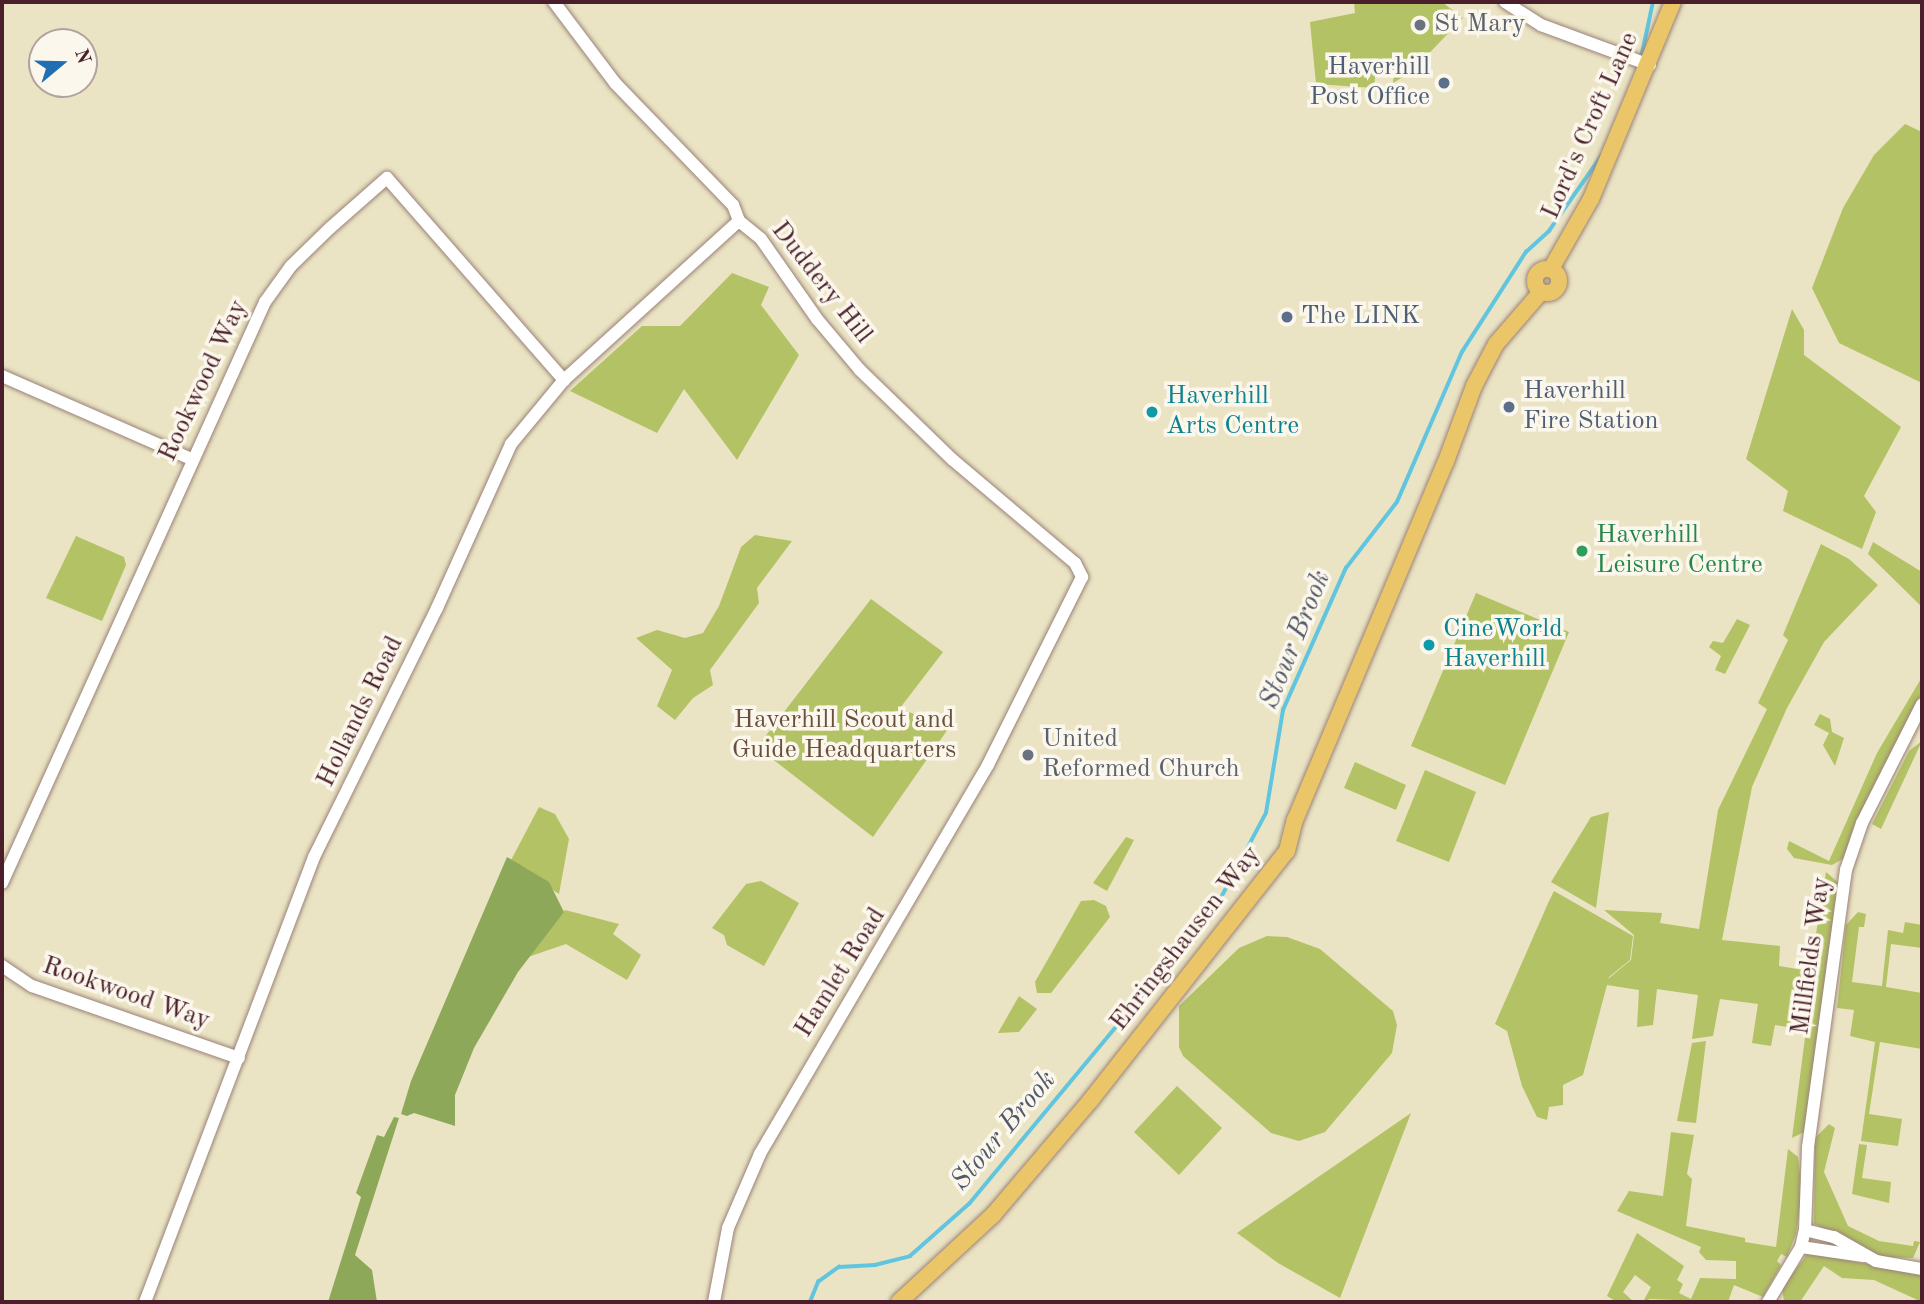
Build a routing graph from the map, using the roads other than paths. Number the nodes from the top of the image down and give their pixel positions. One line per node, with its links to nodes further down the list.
1 (554, 2): 5 (street, Duddery Hill)
2 (1505, 2): 4 (street)
3 (1673, 2): 4 (main road, Lord's Croft Lane)
4 (1649, 64): 9 (main road, Lord's Croft Lane)
5 (739, 221): 7 (street, Hollands Road); 10 (street, Duddery Hill)
6 (2, 376): 8 (street)
7 (564, 380): 8 (street, Rookwood Way); 14 (street, Hollands Road)
8 (191, 459): 12 (street, Rookwood Way)
9 (1446, 464): 21 (main road, Ehringshausen Way)
10 (1080, 569): 20 (street, Hamlet Road)
11 (1922, 704): 15 (street, Millfields Way)
12 (2, 883)
13 (2, 966): 14 (street, Rookwood Way)
14 (239, 1058): 19 (street, Hollands Road)
15 (1805, 1230): 16 (street, Millfields Way); 17 (street)
16 (1801, 1247): 17 (street); 22 (street, Millfields Way)
17 (1866, 1256): 18 (street)
18 (1922, 1269)
19 (145, 1302)
20 (714, 1302)
21 (899, 1302)
22 (1768, 1302)

